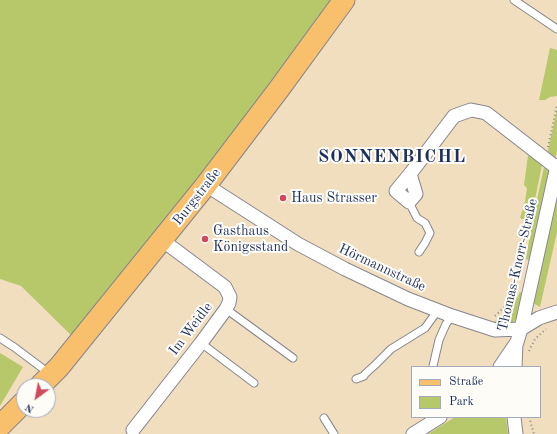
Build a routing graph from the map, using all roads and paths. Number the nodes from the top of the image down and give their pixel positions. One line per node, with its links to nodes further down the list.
1 (344, 0): 8 (main road, Burgstraße)
2 (514, 0): 3 (lane)
3 (557, 29)
4 (557, 105): 5 (path)
5 (545, 158): 6 (street); 7 (street)
6 (557, 167): 18 (street, Thomas-Knorr-Straße)
7 (410, 174): 9 (street); 9 (street)
8 (206, 185): 10 (main road, Burgstraße); 14 (street, Hörmannstraße)
9 (409, 202): 11 (lane)
10 (162, 240): 13 (street, Im Weidle); 28 (main road, Burgstraße)
11 (419, 252)
12 (515, 297): 17 (path)
13 (226, 310): 21 (street, Im Weidle); 23 (lane)
14 (438, 310): 16 (street, Hörmannstraße); 29 (lane)
15 (551, 314): 18 (street, Hörmannstraße); 22 (path)
16 (452, 316): 17 (street, Hörmannstraße); 24 (lane)
17 (483, 326): 18 (street, Hörmannstraße)
18 (521, 329): 20 (street, Thomas-Knorr-Straße)
19 (0, 338): 27 (lane)
20 (516, 342): 25 (street, Thomas-Knorr-Straße); 26 (street)
21 (201, 344): 30 (lane); 37 (street, Im Weidle)
22 (526, 356)
23 (293, 358)
24 (433, 366)
25 (501, 366)
26 (515, 366)
27 (44, 378)
28 (48, 378)
29 (356, 379)
30 (254, 383)
31 (16, 410): 36 (main road)
32 (324, 418): 38 (lane)
33 (438, 418): 39 (street)
34 (514, 418): 40 (street)
35 (529, 418): 41 (path)
36 (0, 426)
37 (133, 430)
38 (334, 434)
39 (413, 434)
40 (516, 434)
41 (534, 434)

